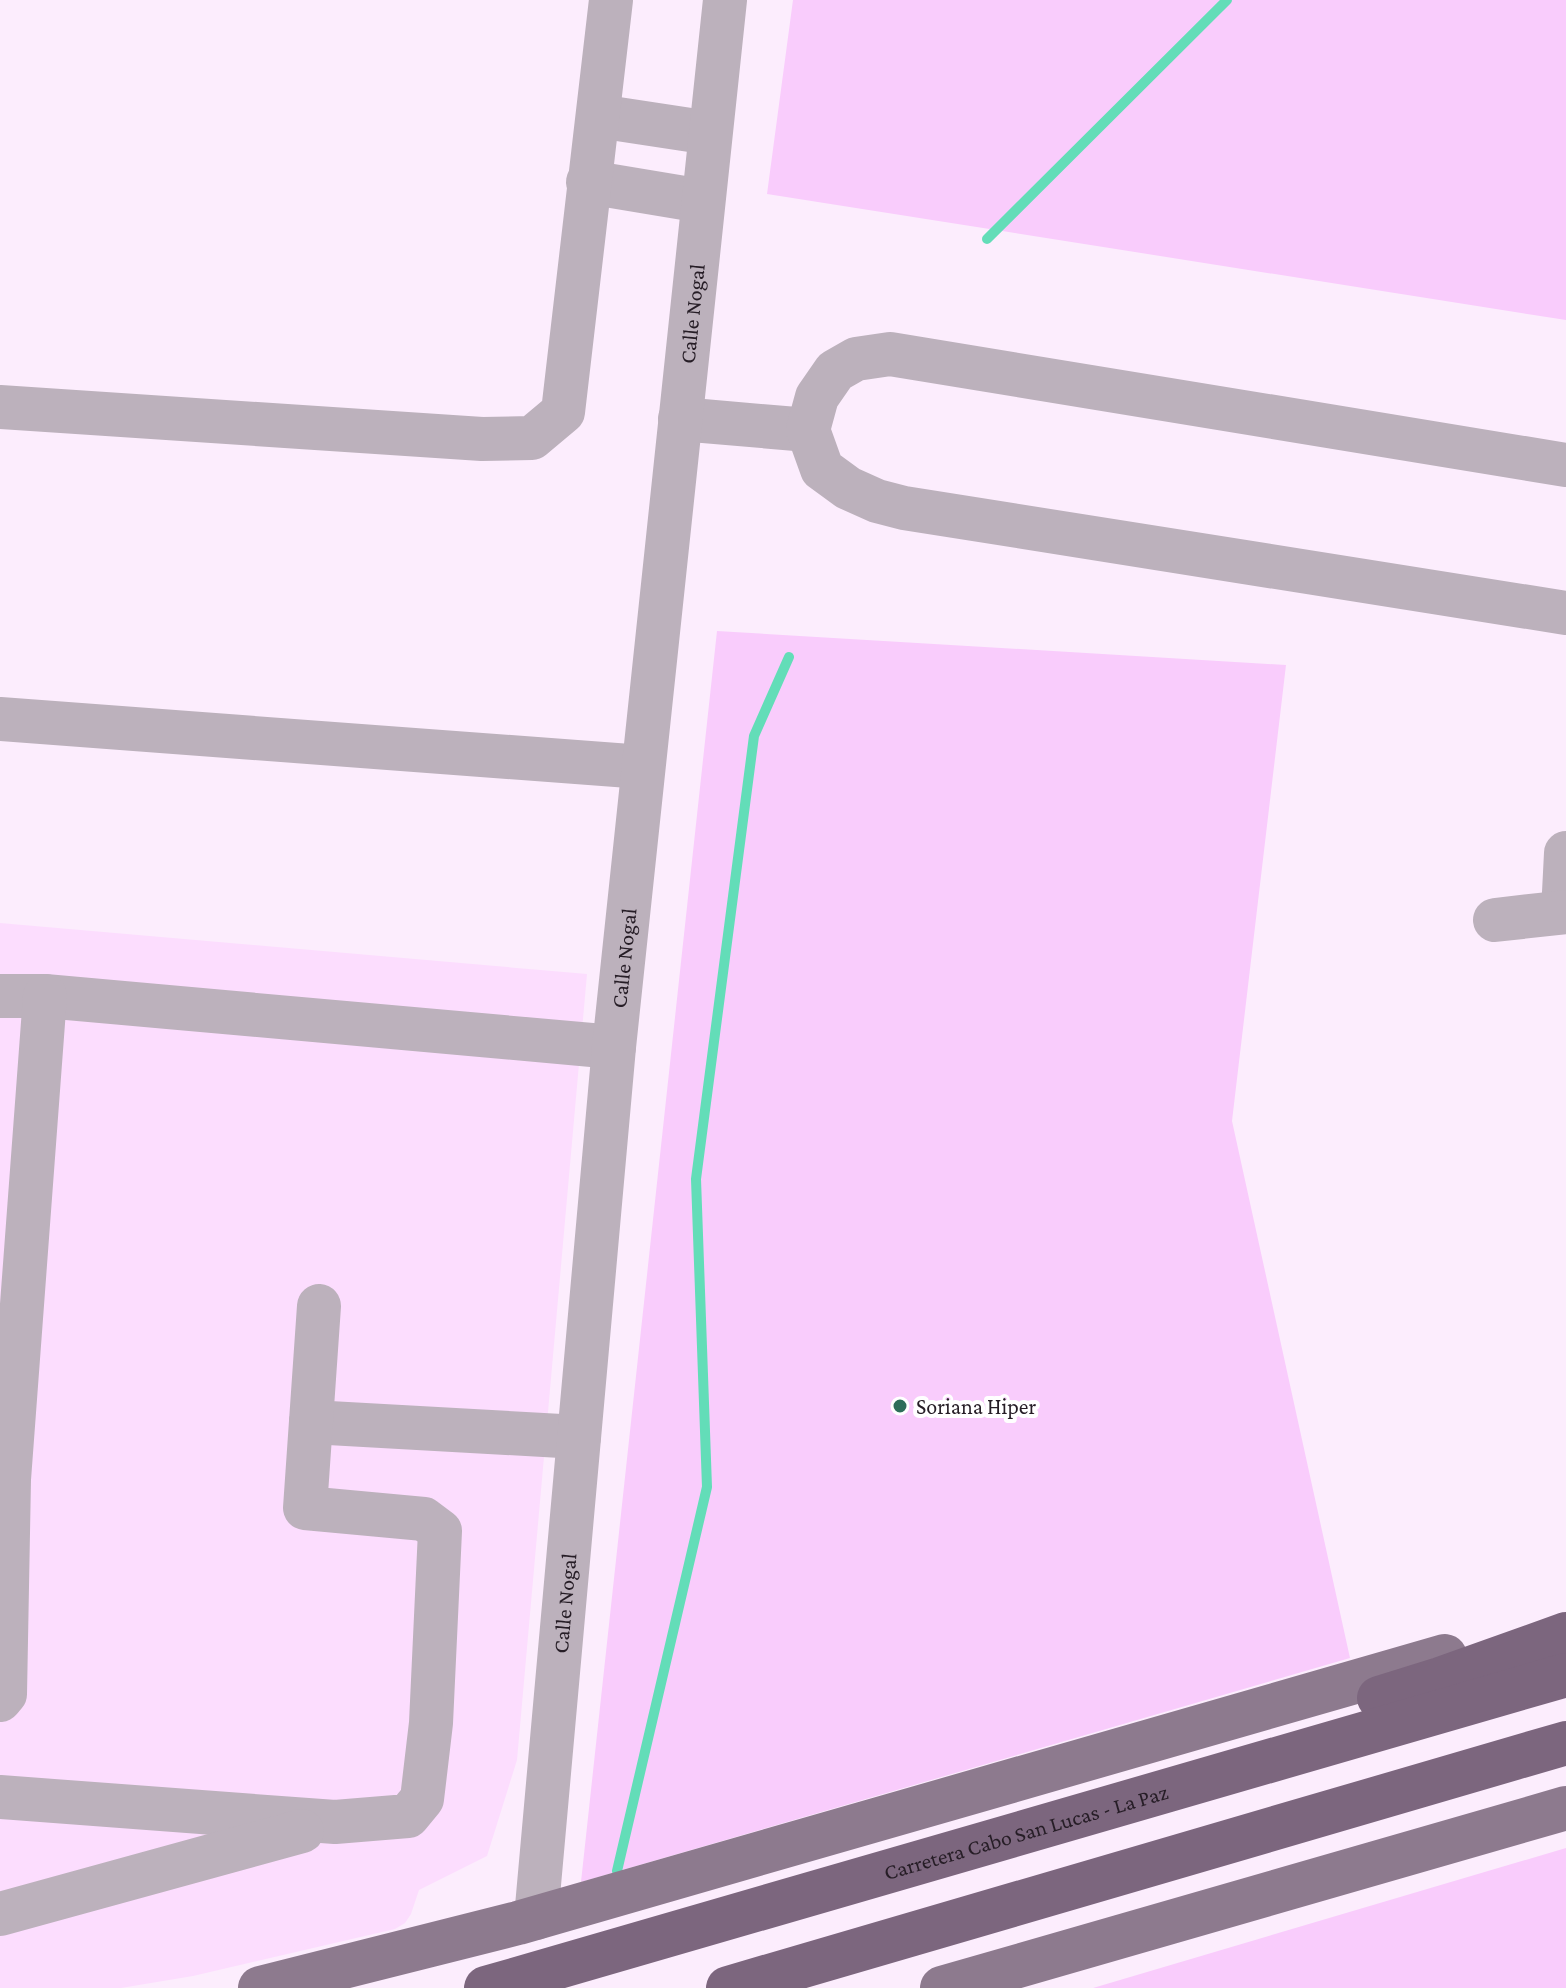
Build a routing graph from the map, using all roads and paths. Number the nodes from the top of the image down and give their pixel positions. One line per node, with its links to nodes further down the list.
1 (611, 0): 3 (street)
2 (725, 0): 4 (street, Calle Nogal)
3 (598, 116): 4 (street); 5 (street)
4 (710, 133): 6 (street, Calle Nogal)
5 (588, 182): 6 (street); 7 (street)
6 (702, 201): 8 (street, Calle Nogal)
7 (0, 407)
8 (680, 419): 9 (street); 13 (street, Calle Nogal)
9 (808, 430): 10 (street); 11 (street)
10 (1566, 465)
11 (1566, 613)
12 (0, 719): 13 (street)
13 (643, 767): 19 (street, Calle Nogal)
14 (1566, 853): 15 (street)
15 (1565, 912): 16 (street)
16 (1495, 920)
17 (0, 996): 18 (street)
18 (45, 996): 19 (street); 26 (street)
19 (614, 1047): 22 (street, Calle Nogal)
20 (319, 1306): 21 (street)
21 (311, 1422): 22 (street); 31 (street)
22 (579, 1437): 33 (street, Calle Nogal)
23 (1566, 1621): 33 (main road)
24 (1566, 1634): 30 (highway)
25 (1566, 1675): 30 (highway, Carretera Cabo San Lucas - La Paz)
26 (0, 1700)
27 (1566, 1743): 36 (highway)
28 (0, 1797): 31 (street)
29 (1566, 1808): 37 (main road)
30 (1104, 1810): 35 (highway, Carretera Cabo San Lucas - La Paz)
31 (335, 1822): 32 (street)
32 (0, 1914)
33 (536, 1918): 34 (main road)
34 (260, 1988)
35 (486, 1988)
36 (728, 1988)
37 (942, 1988)

